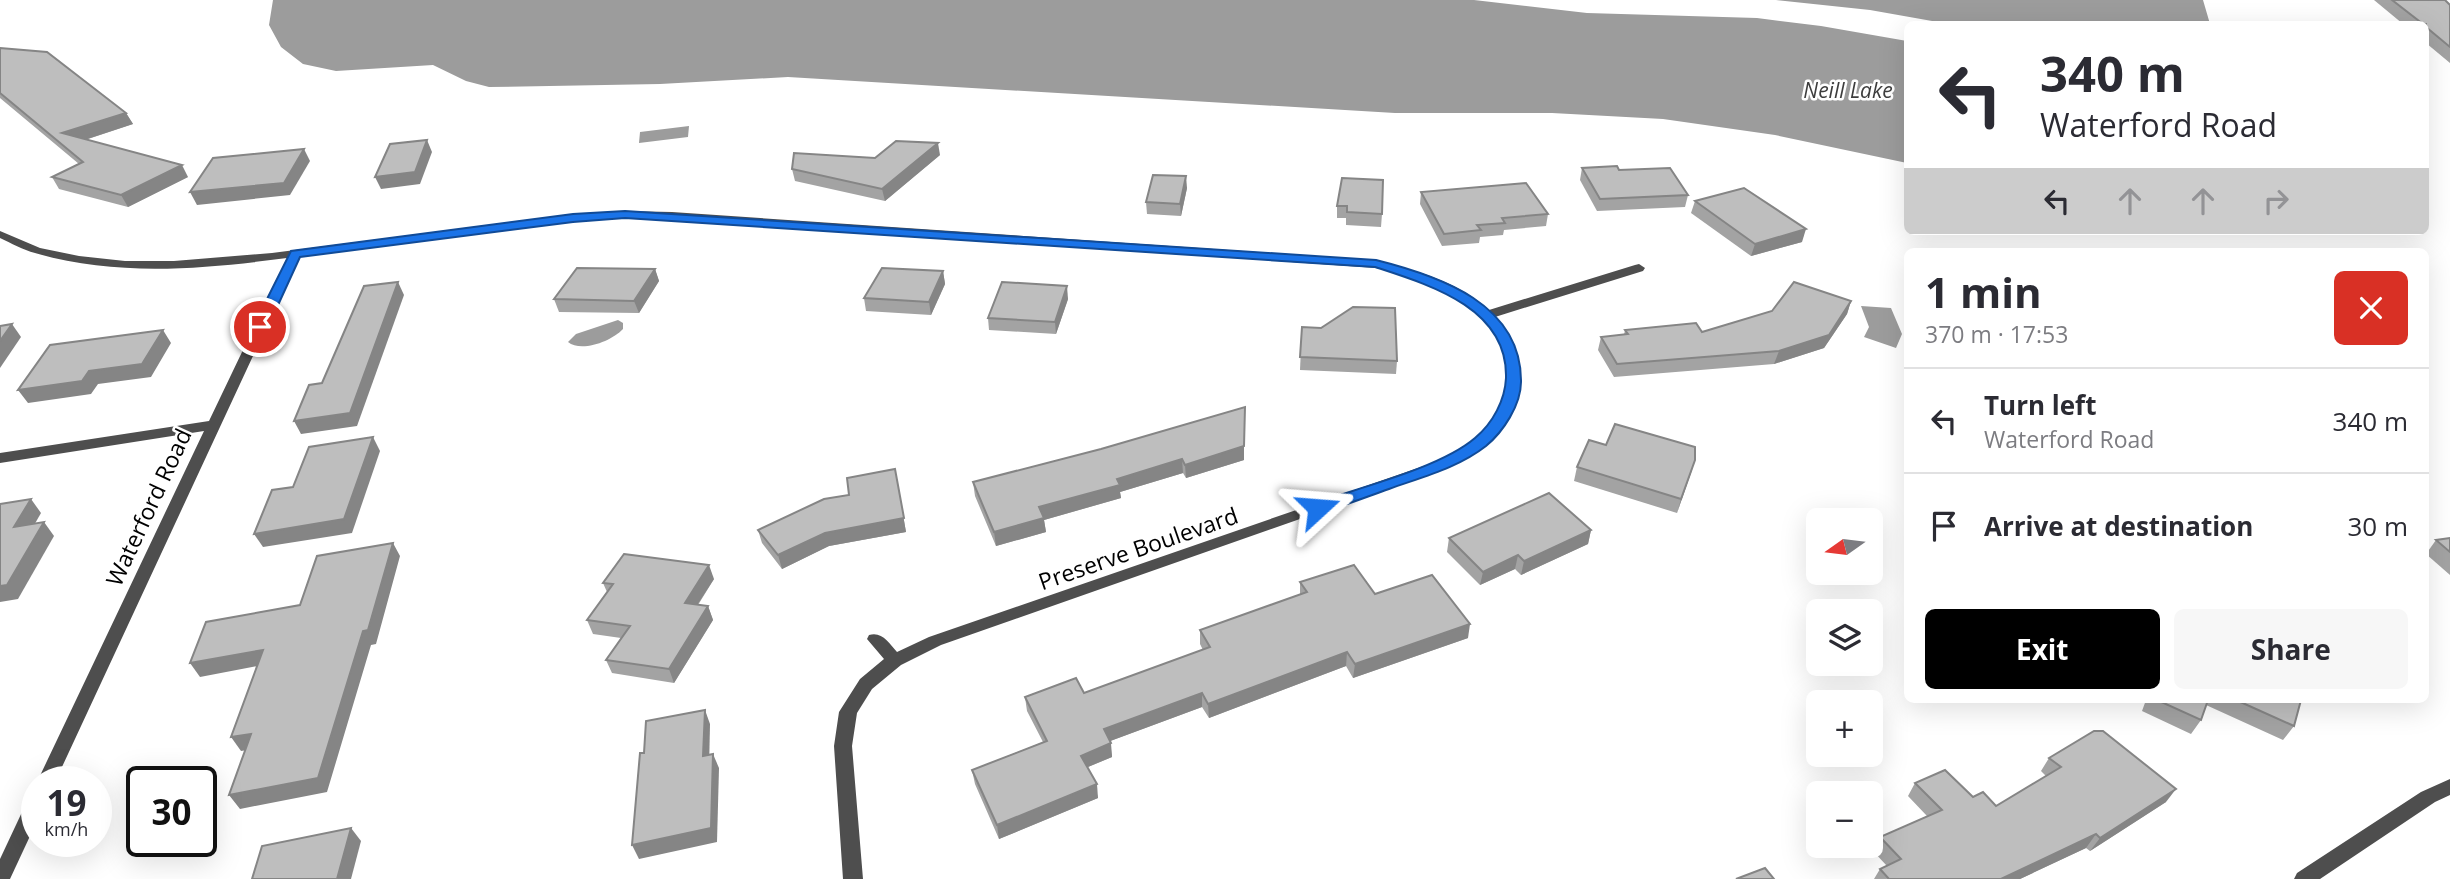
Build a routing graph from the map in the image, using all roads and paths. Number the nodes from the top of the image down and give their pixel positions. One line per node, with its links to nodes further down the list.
1 (0, 234): 2 (street, Preserve Boulevard)
2 (295, 253): 4 (street, Preserve Boulevard); 5 (street, Waterford Road)
3 (1639, 268): 4 (street)
4 (1487, 315): 8 (street, Preserve Boulevard)
5 (214, 425): 6 (street); 9 (street, Waterford Road)
6 (0, 458)
7 (875, 639): 8 (street)
8 (895, 660): 13 (street, Preserve Boulevard)
9 (54, 766)
10 (2450, 787): 14 (street)
11 (21, 835): 12 (street)
12 (0, 879)
13 (853, 879)
14 (2304, 879)

